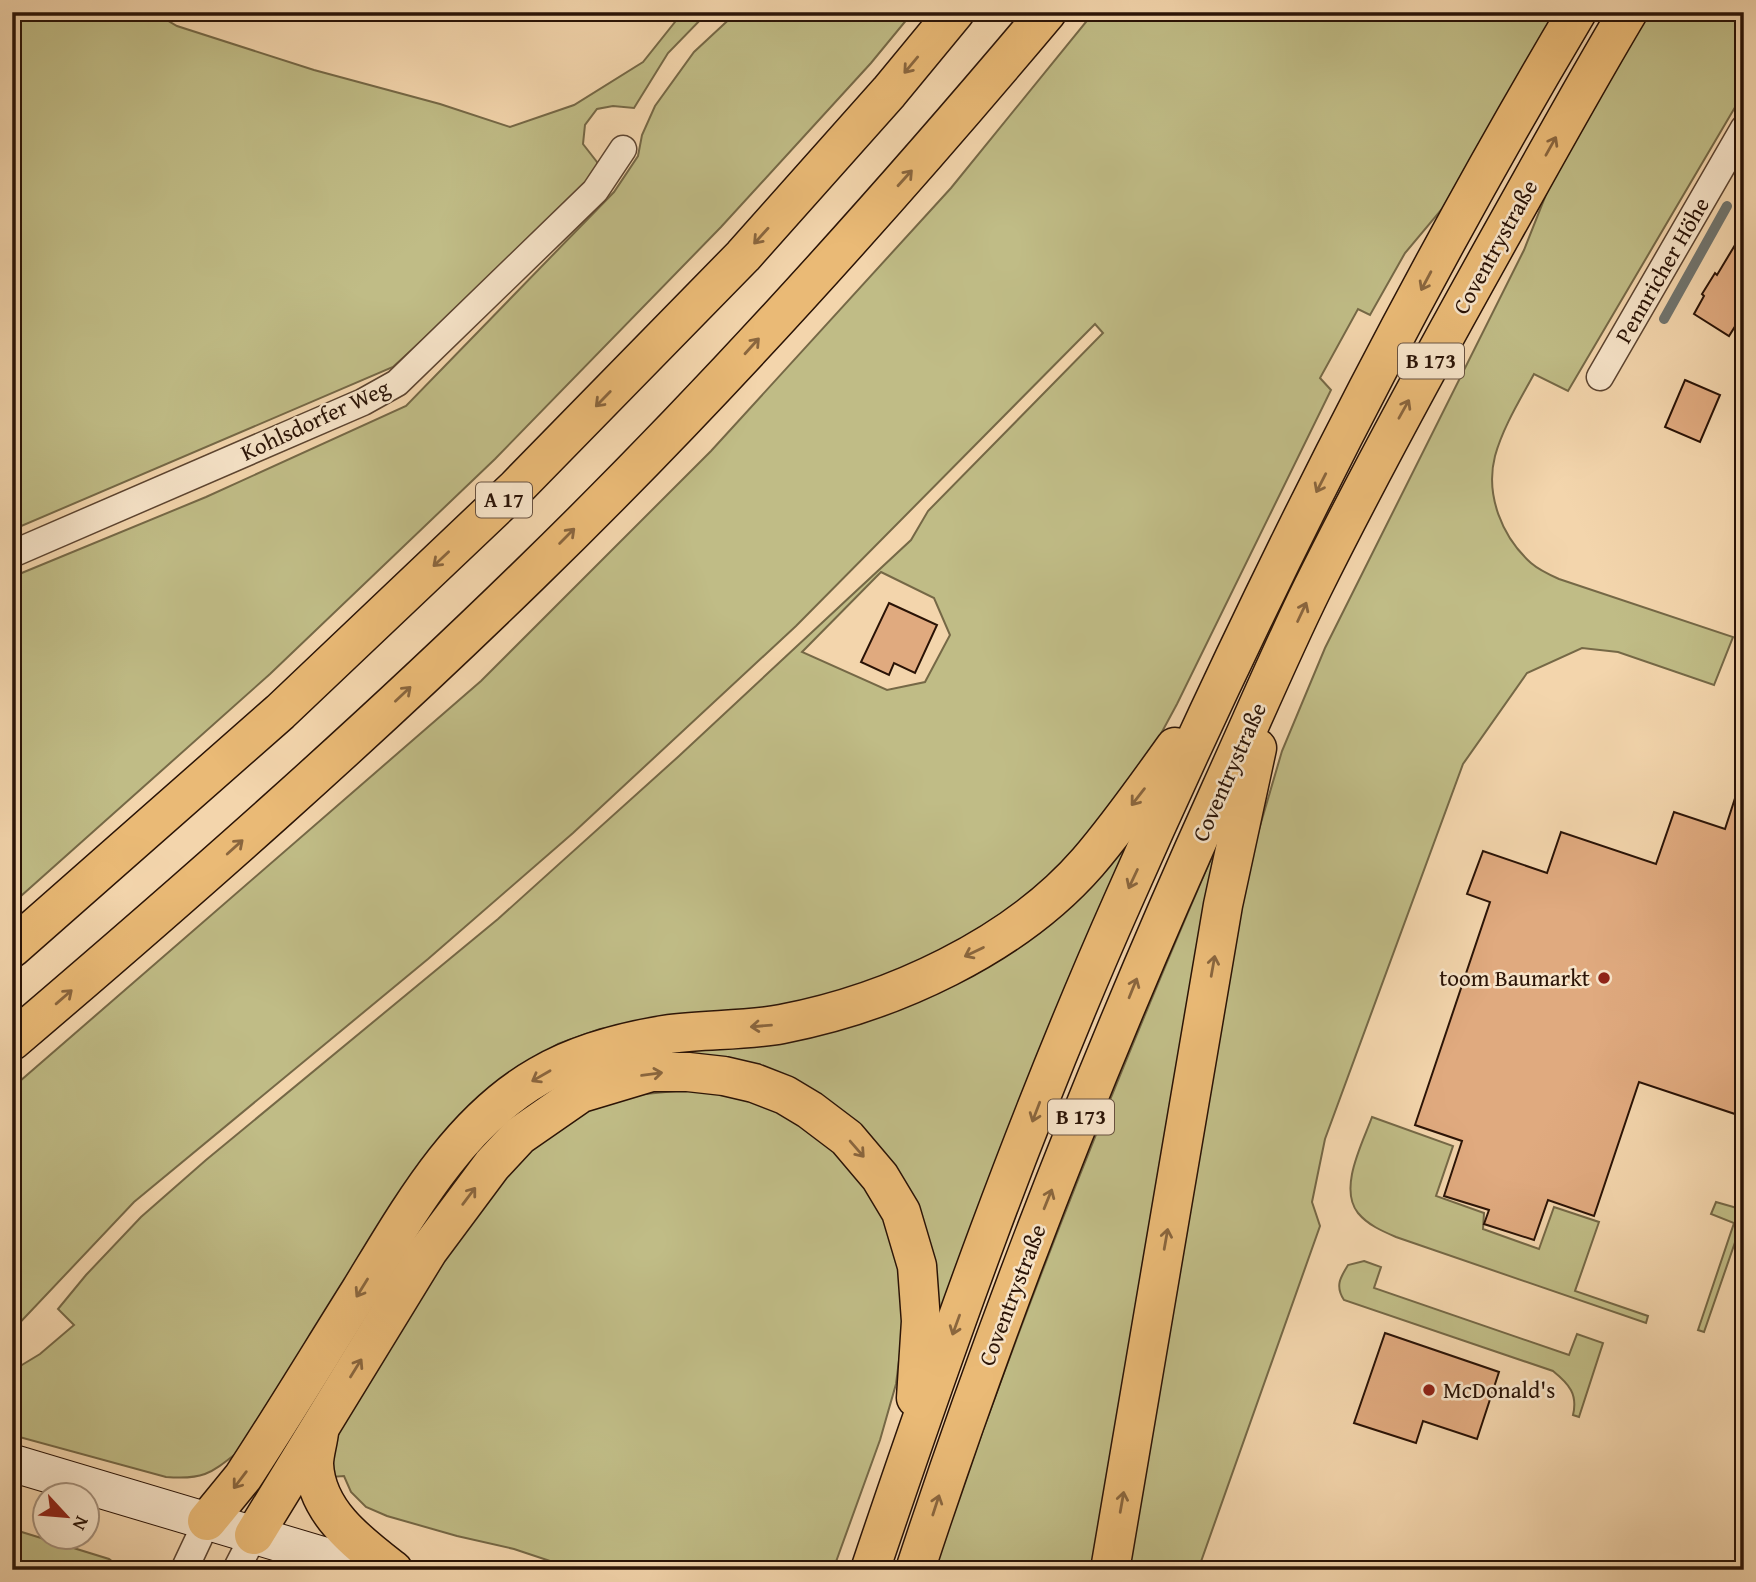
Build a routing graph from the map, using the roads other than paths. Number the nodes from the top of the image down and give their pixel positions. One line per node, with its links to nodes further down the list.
1 (955, 12): 11 (highway, A 17, one-way to 11)
2 (1047, 12): 12 (highway, one-way to 2)
3 (1577, 12): 10 (highway, B 173, one-way to 10)
4 (1628, 12): 9 (highway, Coventrystraße / B 173, one-way to 4)
5 (1744, 128): 7 (street, Pennricher Höhe)
6 (623, 149): 8 (street, Kohlsdorfer Weg)
7 (1601, 377)
8 (12, 554)
9 (1273, 674): 23 (highway, Coventrystraße / B 173, one-way to 9); 24 (highway, one-way to 9)
10 (1223, 684): 14 (highway, B 173, one-way to 14); 16 (highway, one-way to 16)
11 (12, 948)
12 (12, 1041)
13 (320, 1426): 14 (highway, one-way to 14); 17 (highway); 21 (highway)
14 (913, 1442): 22 (highway, B 173)
15 (12, 1462): 16 (street)
16 (206, 1521): 17 (street); 18 (street)
17 (254, 1535): 19 (street); 20 (street)
18 (184, 1570)
19 (236, 1570)
20 (371, 1570)
21 (393, 1570)
22 (870, 1570)
23 (915, 1570)
24 (1110, 1570)

